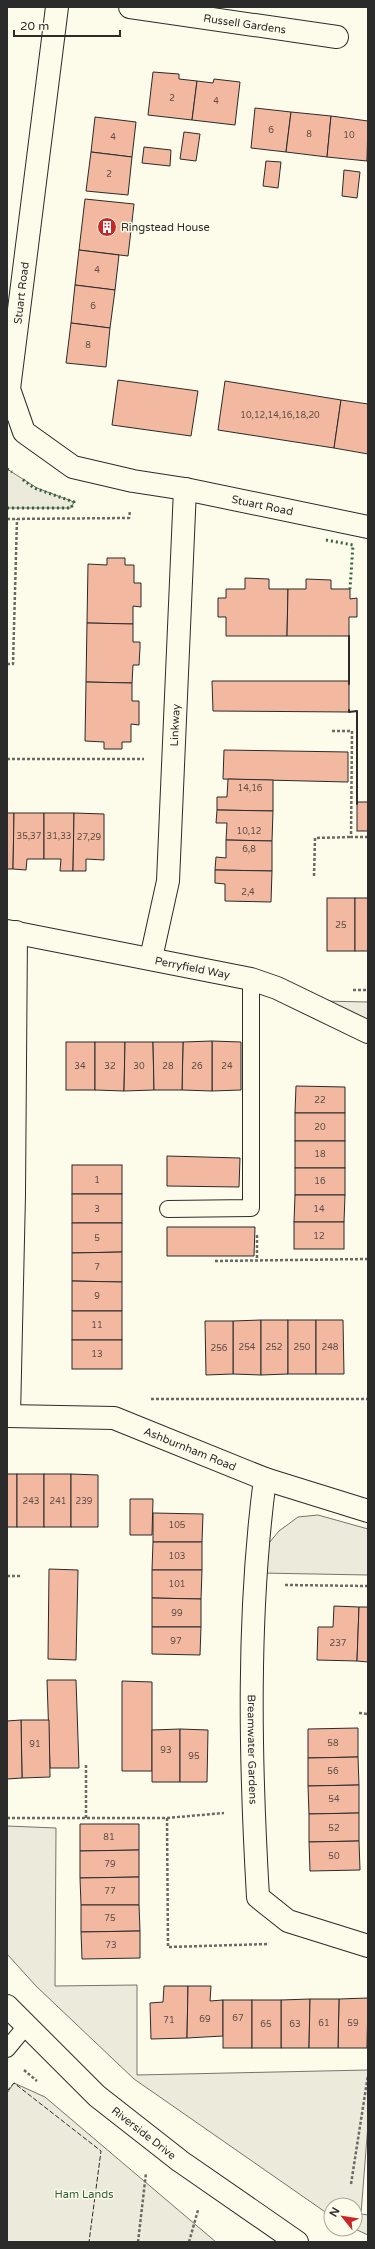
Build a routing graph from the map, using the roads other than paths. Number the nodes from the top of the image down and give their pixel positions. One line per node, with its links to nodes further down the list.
1 (57, 7): 4 (street, Stuart Road)
2 (130, 7): 3 (street, Russell Gardens)
3 (337, 37)
4 (16, 434): 5 (street, Stuart Road)
5 (185, 490): 6 (street, Stuart Road); 8 (street, Linkway)
6 (368, 527)
7 (12, 932): 8 (street, Perryfield Way); 12 (street)
8 (152, 958): 9 (street, Perryfield Way)
9 (251, 979): 10 (street, Perryfield Way); 11 (lane)
10 (368, 1032)
11 (168, 1209)
12 (8, 1416): 13 (street, Ashburnham Road)
13 (265, 1479): 14 (street, Ashburnham Road); 15 (street, Breamwater Gardens)
14 (368, 1510)
15 (368, 1946)
16 (7, 2006): 17 (street, Riverside Drive)
17 (26, 2026): 18 (lane); 19 (street, Riverside Drive)
18 (7, 2049)
19 (297, 2242)

